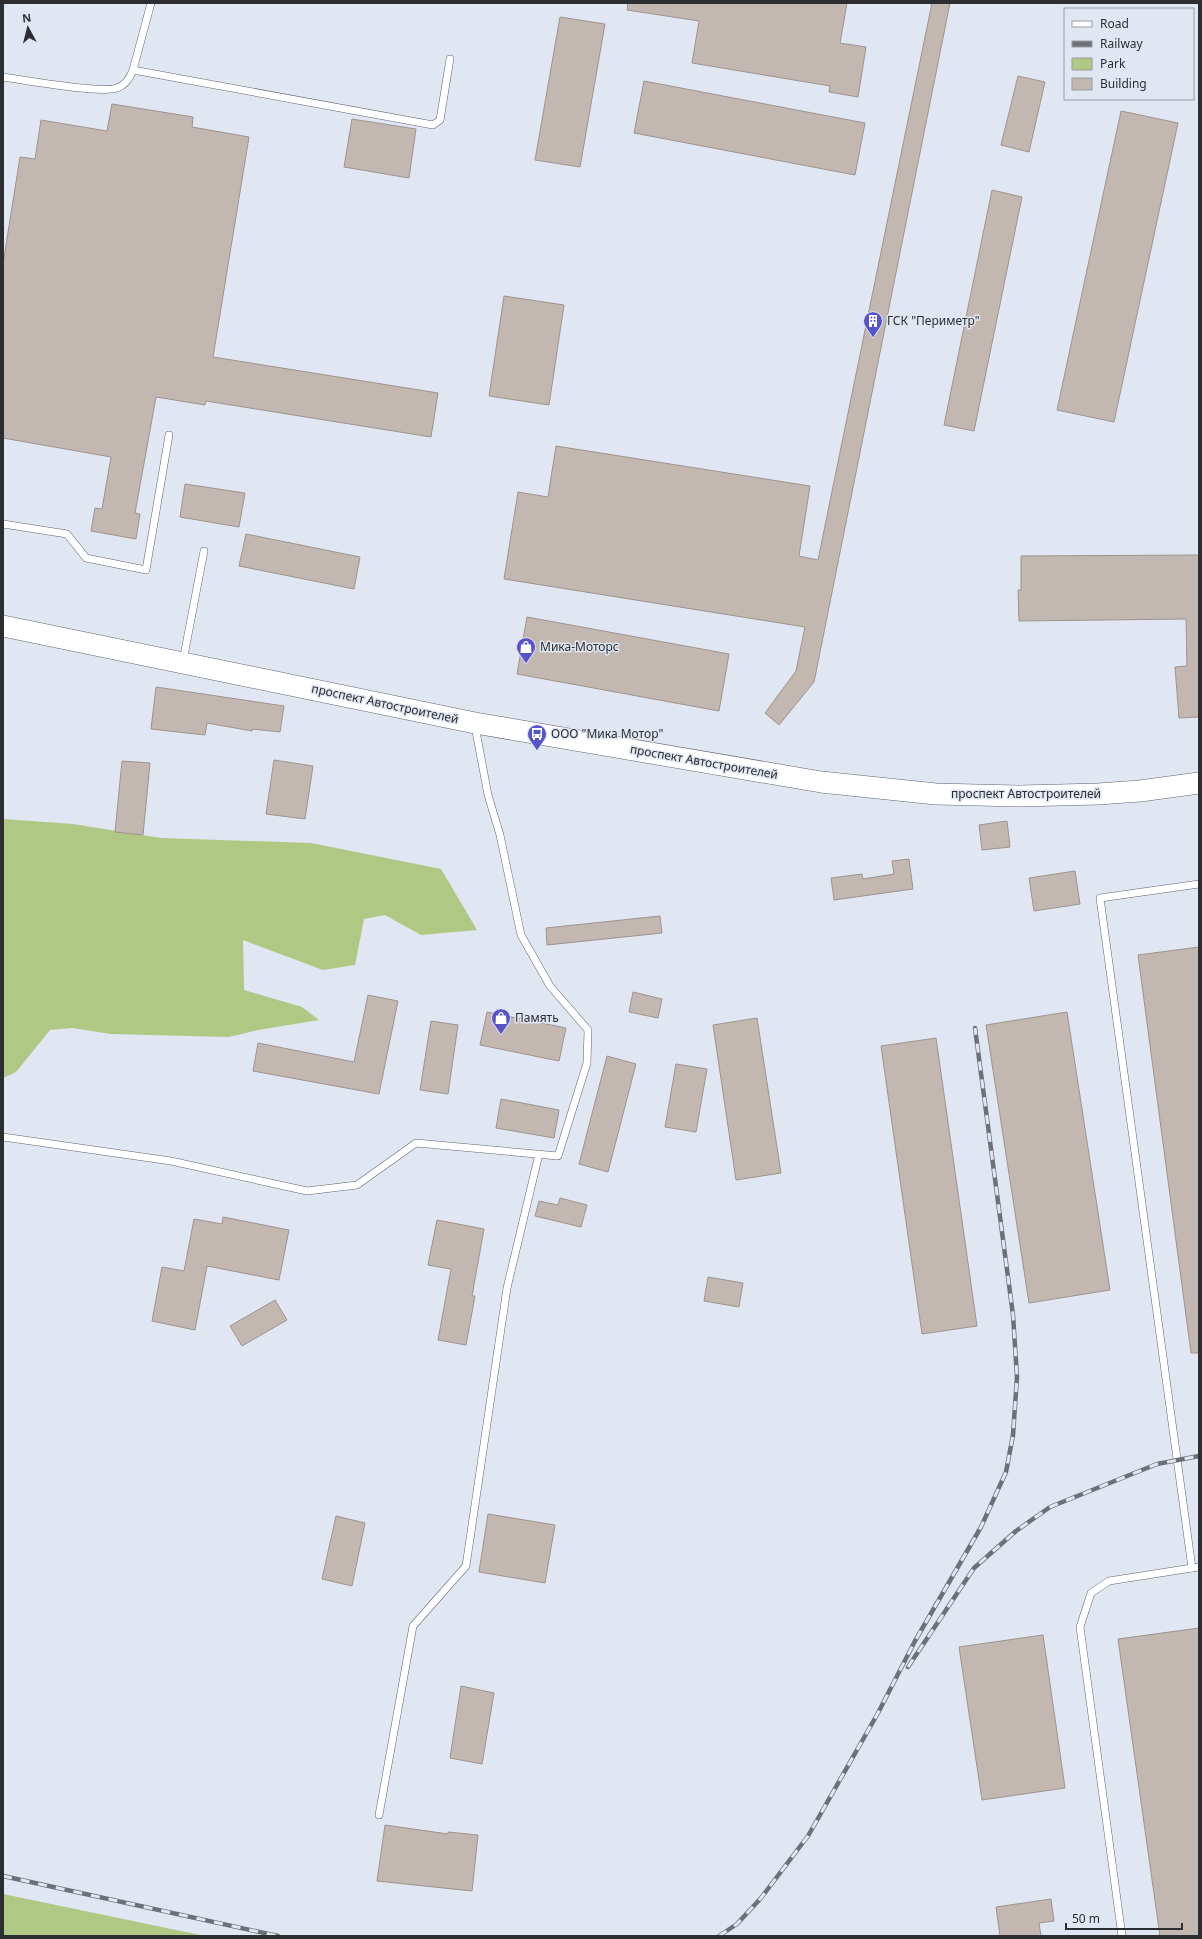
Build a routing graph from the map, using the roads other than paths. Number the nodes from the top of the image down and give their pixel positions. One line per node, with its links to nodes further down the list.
1 (150, 3): 3 (lane)
2 (450, 59): 3 (lane)
3 (134, 70): 4 (lane)
4 (3, 77)
5 (169, 435): 6 (lane)
6 (3, 524)
7 (204, 552): 9 (lane)
8 (3, 626): 9 (main road, проспект Автостроителей)
9 (182, 663): 10 (main road, проспект Автостроителей)
10 (475, 723): 11 (main road, проспект Автостроителей); 14 (lane)
11 (1199, 783)
12 (1199, 884): 15 (lane)
13 (3, 1138): 14 (lane)
14 (539, 1154): 16 (lane)
15 (1196, 1568): 17 (lane)
16 (379, 1815)
17 (1122, 1936)

